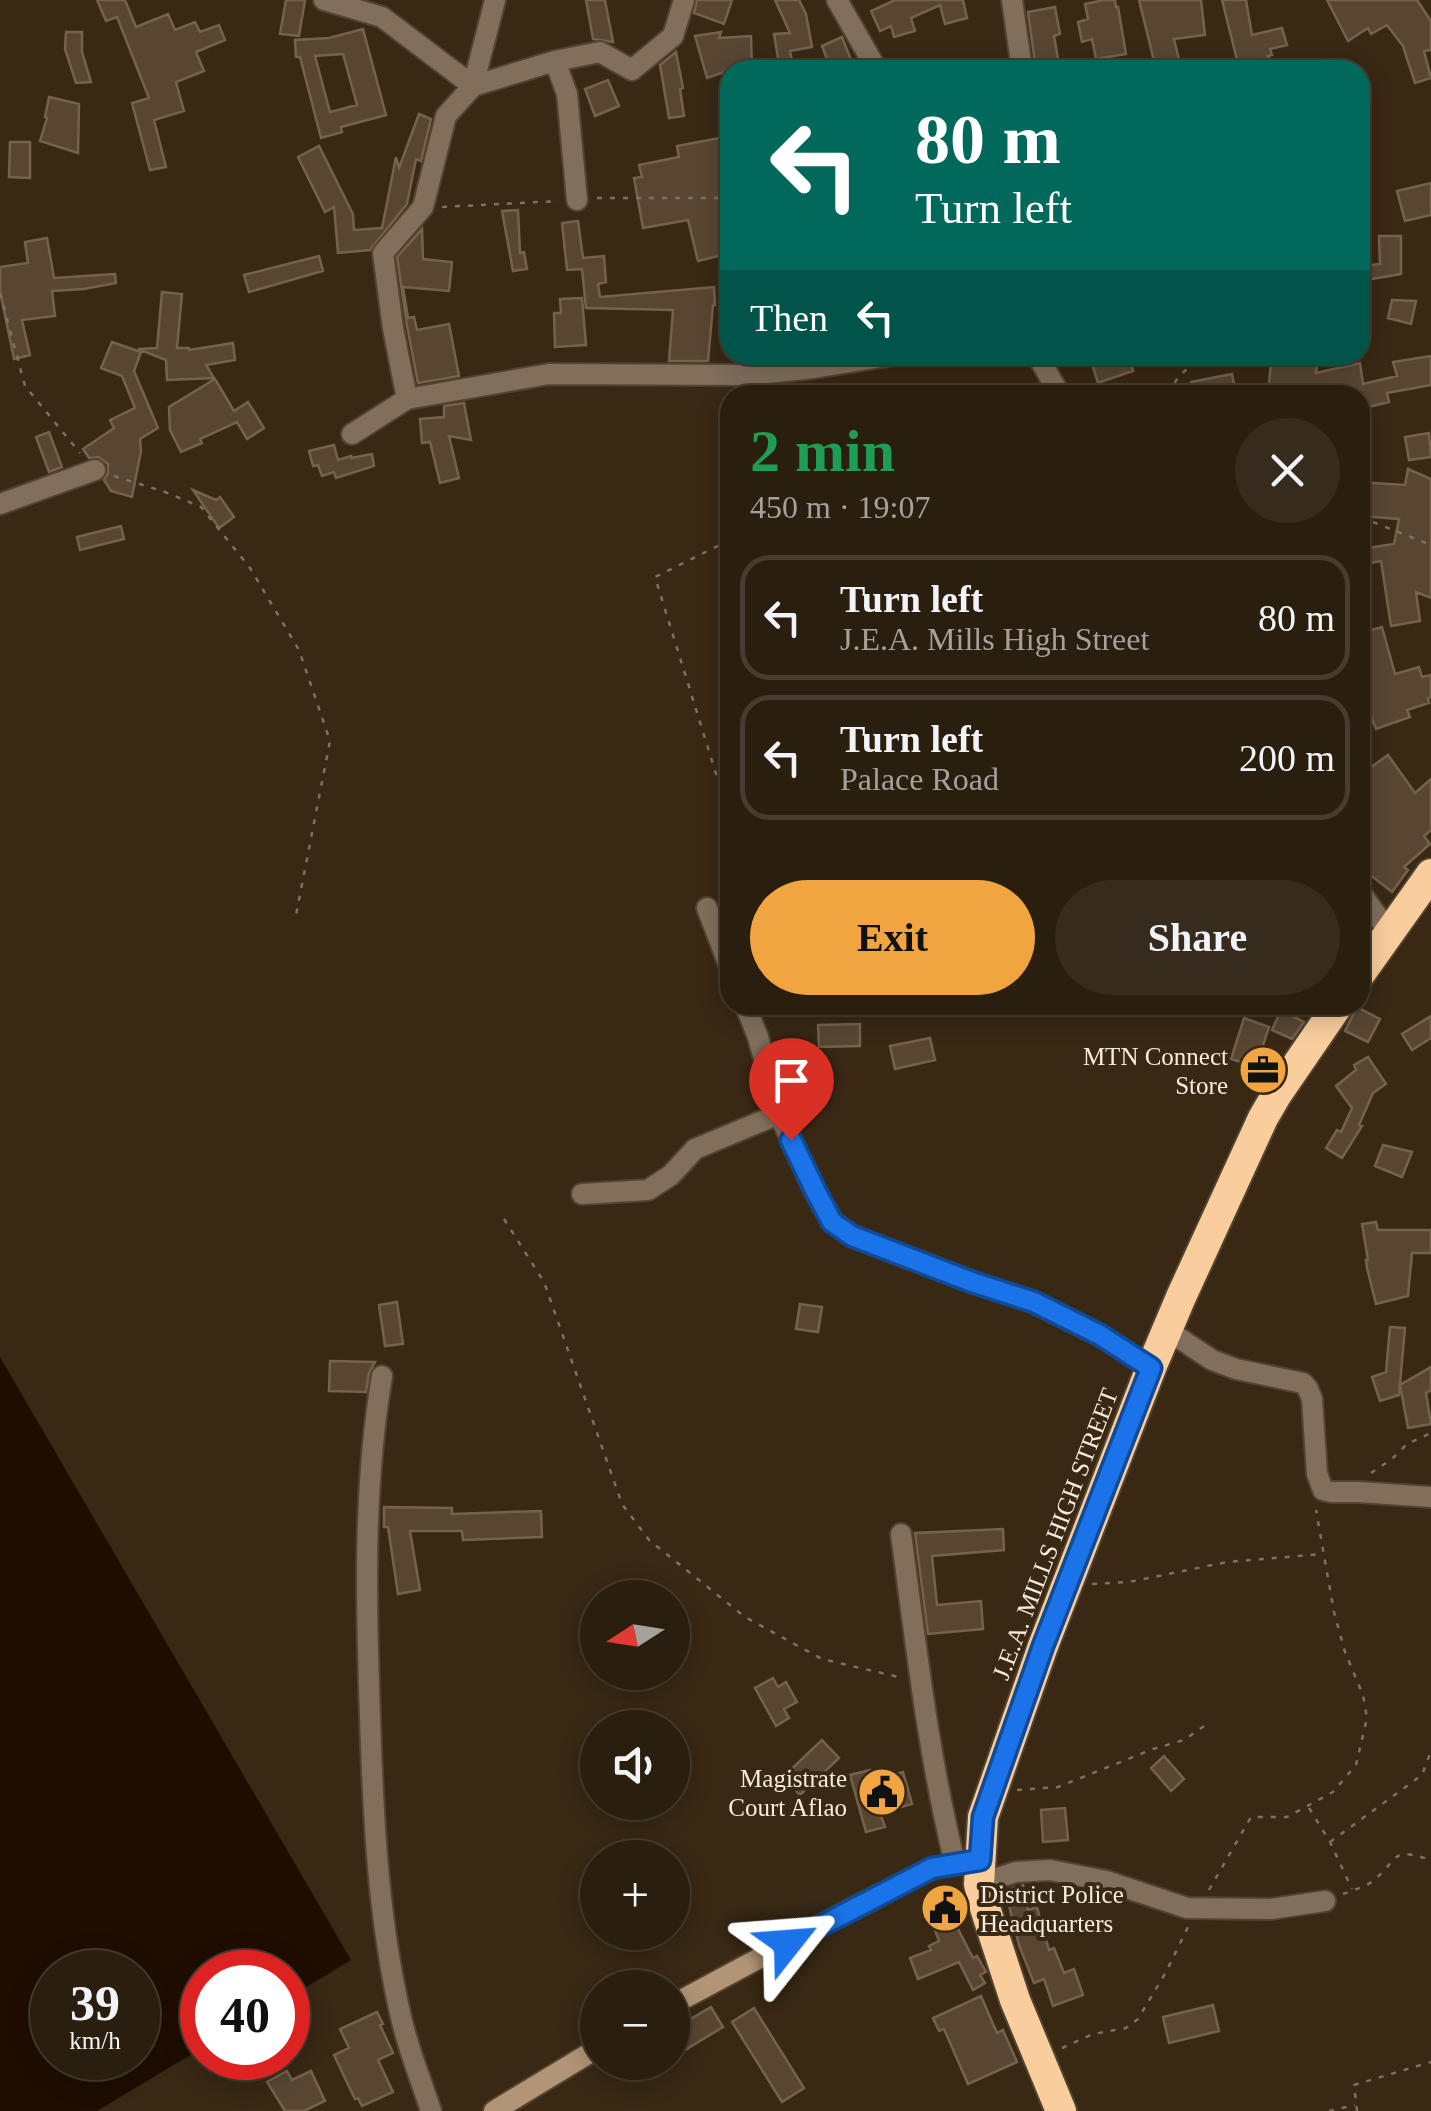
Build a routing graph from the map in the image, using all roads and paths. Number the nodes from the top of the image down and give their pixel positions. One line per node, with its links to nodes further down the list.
1 (324, 0): 9 (street)
2 (496, 0): 9 (street)
3 (684, 0): 8 (street)
4 (837, 0): 6 (street)
5 (1012, 0): 7 (street)
6 (871, 60)
7 (1021, 60)
8 (555, 62): 9 (street); 10 (street)
9 (474, 86): 15 (street)
10 (577, 200)
11 (0, 292): 17 (path)
12 (798, 365): 15 (street)
13 (1193, 365): 14 (path)
14 (1173, 385)
15 (407, 399): 16 (street)
16 (352, 434)
17 (95, 470): 18 (street); 26 (path)
18 (0, 504)
19 (1372, 522): 21 (path)
20 (720, 545): 22 (path)
21 (1431, 545)
22 (720, 776)
23 (1431, 874): 27 (highway)
24 (1370, 906): 27 (street)
25 (707, 908): 28 (street)
26 (296, 915)
27 (1389, 932): 29 (highway)
28 (720, 942)
29 (1370, 960)
30 (749, 1015): 32 (street)
31 (1331, 1015): 35 (highway, J.E.A. MILLS HIGH STREET)
32 (779, 1114): 33 (street); 36 (street)
33 (582, 1194)
34 (504, 1219): 44 (path)
35 (1167, 1330): 36 (highway, J.E.A. MILLS HIGH STREET); 39 (street)
36 (1151, 1368): 52 (highway, J.E.A. MILLS HIGH STREET)
37 (382, 1376): 59 (street)
38 (1431, 1433): 39 (path)
39 (1331, 1491): 40 (street); 42 (path)
40 (1431, 1497)
41 (901, 1534): 44 (street)
42 (1323, 1554): 43 (path); 47 (path)
43 (1094, 1584)
44 (921, 1682): 52 (street)
45 (1207, 1724): 48 (path)
46 (1431, 1750): 50 (path)
47 (1356, 1765)
48 (1019, 1790)
49 (1308, 1806): 50 (path)
50 (1330, 1842): 53 (path)
51 (1431, 1860): 53 (path)
52 (971, 1869): 54 (street); 55 (street); 61 (highway, J.E.A. MILLS HIGH STREET)
53 (1352, 1890): 54 (path)
54 (1325, 1901)
55 (690, 1995)
56 (580, 2059): 60 (street)
57 (1431, 2062): 58 (path)
58 (1356, 2104): 62 (path); 63 (path)
59 (431, 2111)
60 (494, 2111)
61 (1061, 2111)
62 (1329, 2111)
63 (1357, 2111)

